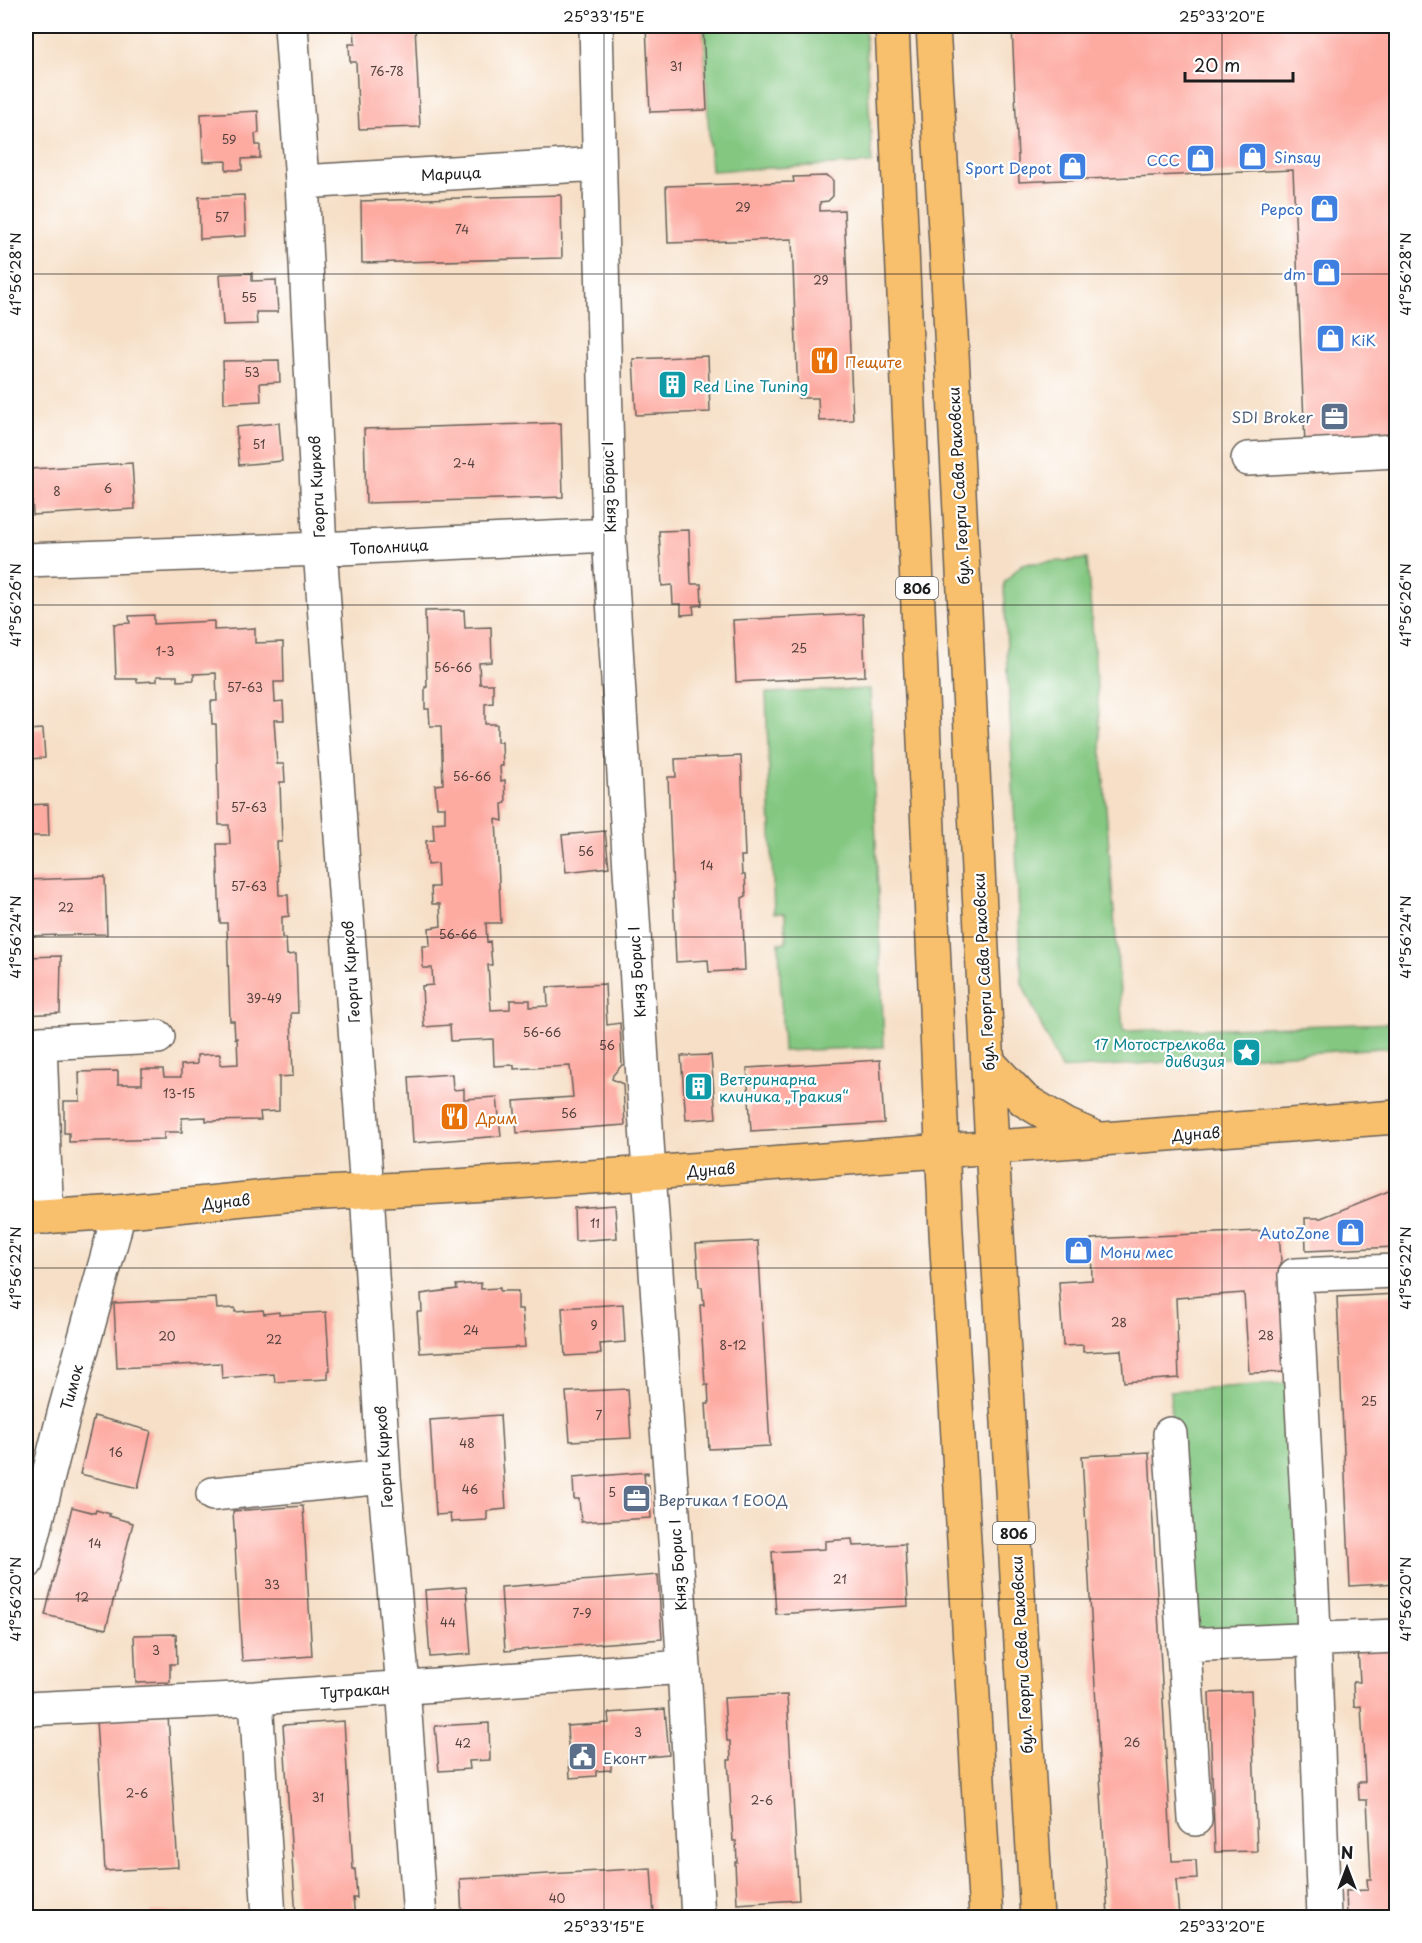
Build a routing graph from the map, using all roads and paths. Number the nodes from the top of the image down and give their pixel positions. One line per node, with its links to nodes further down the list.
1 (291, 26): 6 (street, Георги Кирков)
2 (596, 26): 5 (street, Княз Борис I)
3 (892, 26): 17 (main road, 806)
4 (933, 26): 13 (main road, бул. Георги Сава Раковски / 806)
5 (599, 164): 6 (street, Марица); 9 (street, Княз Борис I)
6 (302, 182): 10 (street, Георги Кирков)
7 (1396, 451): 8 (street)
8 (1248, 459)
9 (609, 535): 10 (street, Тополница); 19 (street, Княз Борис I)
10 (320, 549): 11 (street, Тополница); 20 (street, Георги Кирков)
11 (26, 560)
12 (158, 1037): 18 (street)
13 (988, 1062): 15 (main road); 16 (main road, бул. Георги Сава Раковски / 806)
14 (1396, 1117): 15 (main road, Дунав)
15 (1100, 1140): 16 (main road, Дунав)
16 (992, 1148): 17 (main road, Дунав); 40 (main road, бул. Георги Сава Раковски / 806)
17 (942, 1151): 19 (main road, Дунав); 39 (main road, 806)
18 (35, 1153): 22 (street)
19 (649, 1173): 20 (main road, Дунав); 31 (street, Княз Борис I)
20 (367, 1191): 21 (main road, Дунав); 25 (street, Георги Кирков)
21 (118, 1212): 22 (main road, Дунав); 27 (street, Тимок)
22 (36, 1217)
23 (1396, 1271): 29 (street)
24 (1170, 1434): 30 (street)
25 (384, 1477): 26 (street); 32 (street, Георги Кирков)
26 (213, 1494)
27 (26, 1563)
28 (1396, 1636): 29 (street)
29 (1313, 1640): 30 (street); 41 (street)
30 (1183, 1645): 35 (street)
31 (684, 1667): 32 (street, Тутракан); 38 (street, Княз Борис I)
32 (403, 1687): 33 (street, Тутракан); 37 (street, Георги Кирков)
33 (256, 1698): 34 (street, Тутракан); 36 (street)
34 (26, 1709)
35 (1195, 1819)
36 (269, 1917)
37 (420, 1917)
38 (698, 1917)
39 (986, 1917)
40 (1037, 1917)
41 (1324, 1917)

